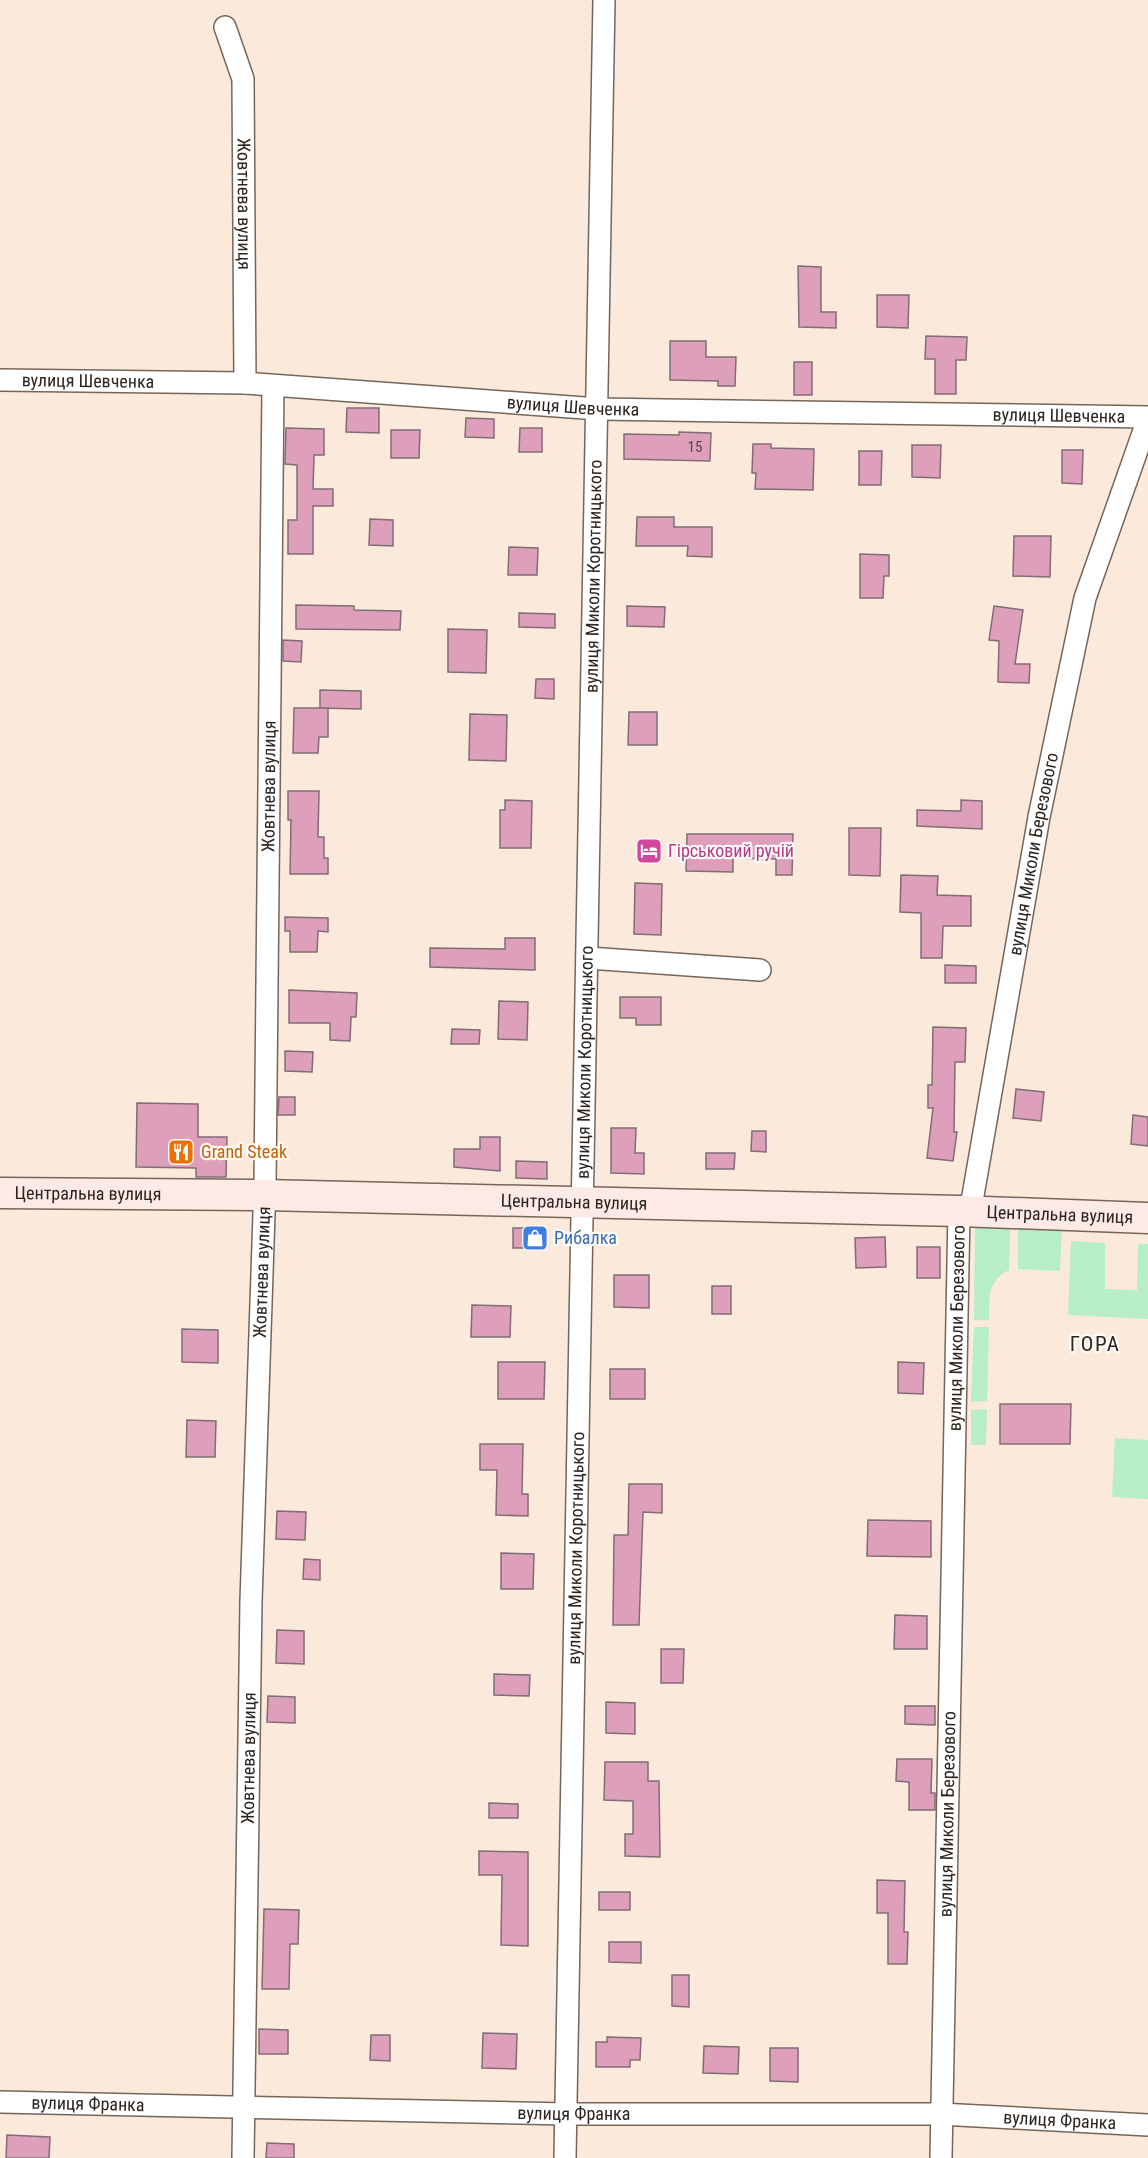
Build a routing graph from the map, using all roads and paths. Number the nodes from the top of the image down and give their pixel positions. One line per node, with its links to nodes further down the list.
1 (604, 0): 6 (street, вулиця Миколи Коротницького)
2 (225, 27): 4 (street, Жовтнева вулиця)
3 (0, 380): 4 (street, вулиця Шевченка)
4 (245, 383): 5 (street, вулиця Шевченка)
5 (273, 386): 6 (street, вулиця Шевченка); 11 (street, Жовтнева вулиця)
6 (598, 409): 7 (street, вулиця Шевченка); 8 (street, вулиця Миколи Коротницького)
7 (1148, 418): 13 (street, вулиця Миколи Березового)
8 (588, 958): 9 (street); 12 (street, вулиця Миколи Коротницького)
9 (760, 970)
10 (0, 1193): 11 (main road, Центральна вулиця)
11 (264, 1195): 12 (main road, Центральна вулиця); 16 (street, Жовтнева вулиця)
12 (584, 1204): 13 (main road, Центральна вулиця); 17 (street, вулиця Миколи Коротницького)
13 (959, 1211): 14 (main road, Центральна вулиця); 18 (street, вулиця Миколи Березового)
14 (1148, 1218)
15 (0, 2102): 16 (street, вулиця Франка)
16 (244, 2109): 17 (street, вулиця Франка); 20 (street, Жовтнева вулиця)
17 (566, 2114): 18 (street, вулиця Франка); 21 (street, вулиця Миколи Коротницького)
18 (940, 2114): 19 (street, вулиця Франка); 22 (street, вулиця Миколи Березового)
19 (1148, 2125)
20 (243, 2158)
21 (565, 2158)
22 (941, 2158)

